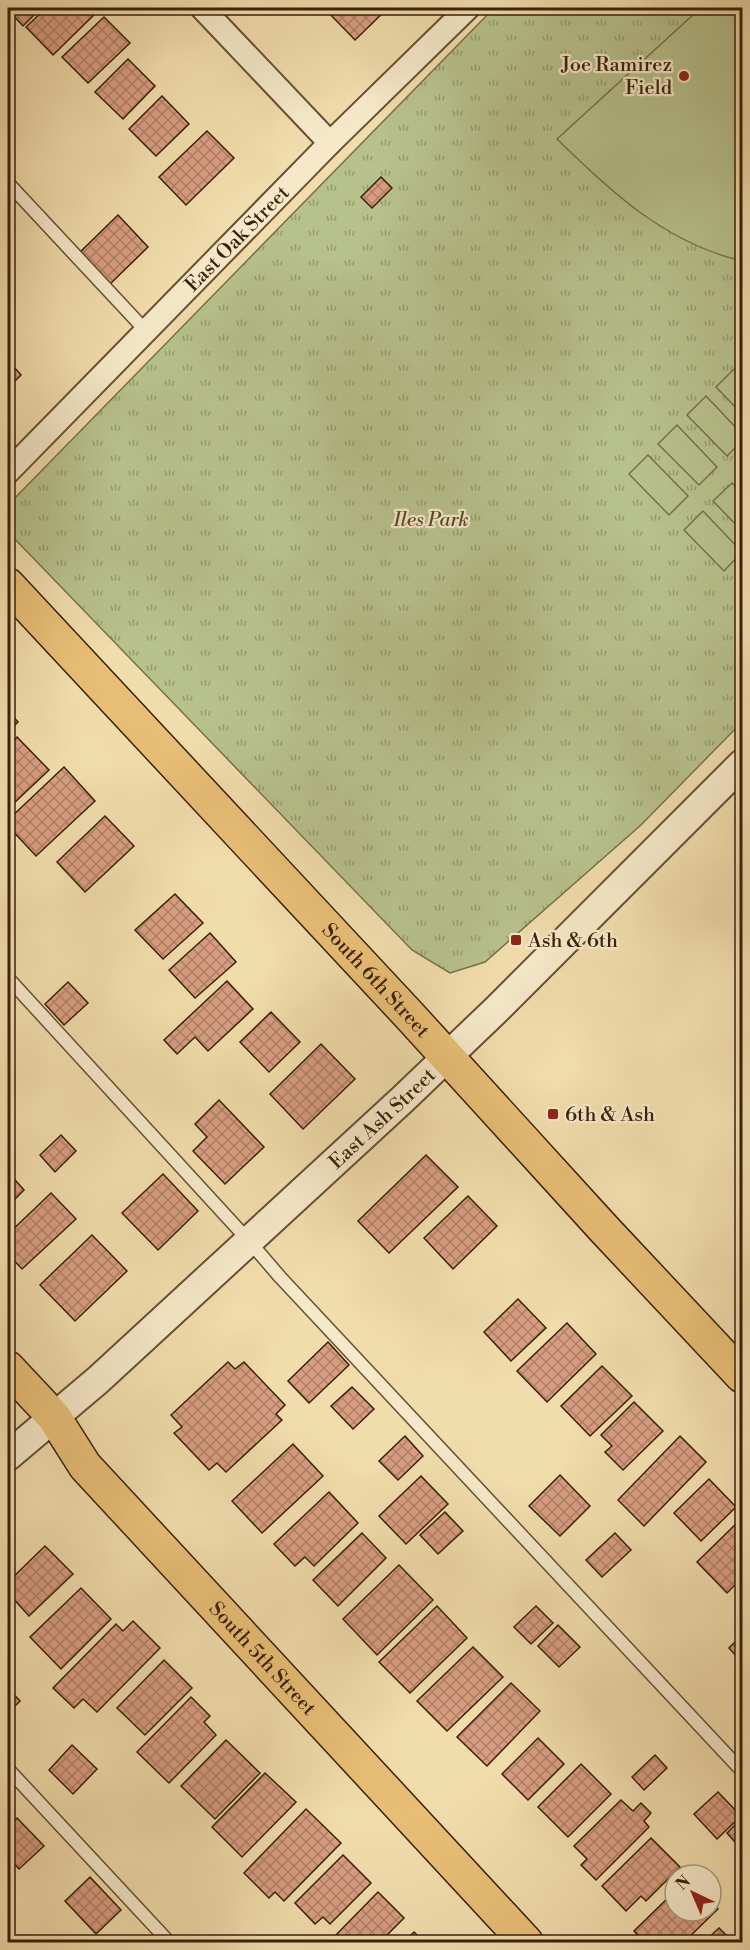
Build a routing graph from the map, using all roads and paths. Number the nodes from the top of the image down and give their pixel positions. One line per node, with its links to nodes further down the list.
1 (202, 8): 3 (street)
2 (468, 8): 3 (street, East Oak Street)
3 (330, 143): 5 (street, East Oak Street)
4 (8, 183): 5 (lane)
5 (146, 331): 6 (street, East Oak Street)
6 (8, 472)
7 (8, 585): 10 (main road, South 6th Street)
8 (742, 764): 10 (street, East Ash Street)
9 (8, 978): 11 (lane)
10 (447, 1058): 11 (street, East Ash Street); 13 (main road, South 6th Street)
11 (249, 1241): 14 (street, East Ash Street); 17 (lane)
12 (8, 1368): 14 (main road, South 5th Street)
13 (742, 1376)
14 (54, 1417): 15 (street, East Ash Street); 19 (main road, South 5th Street)
15 (8, 1456)
16 (8, 1769): 18 (lane)
17 (742, 1771)
18 (169, 1942)
19 (526, 1942)

